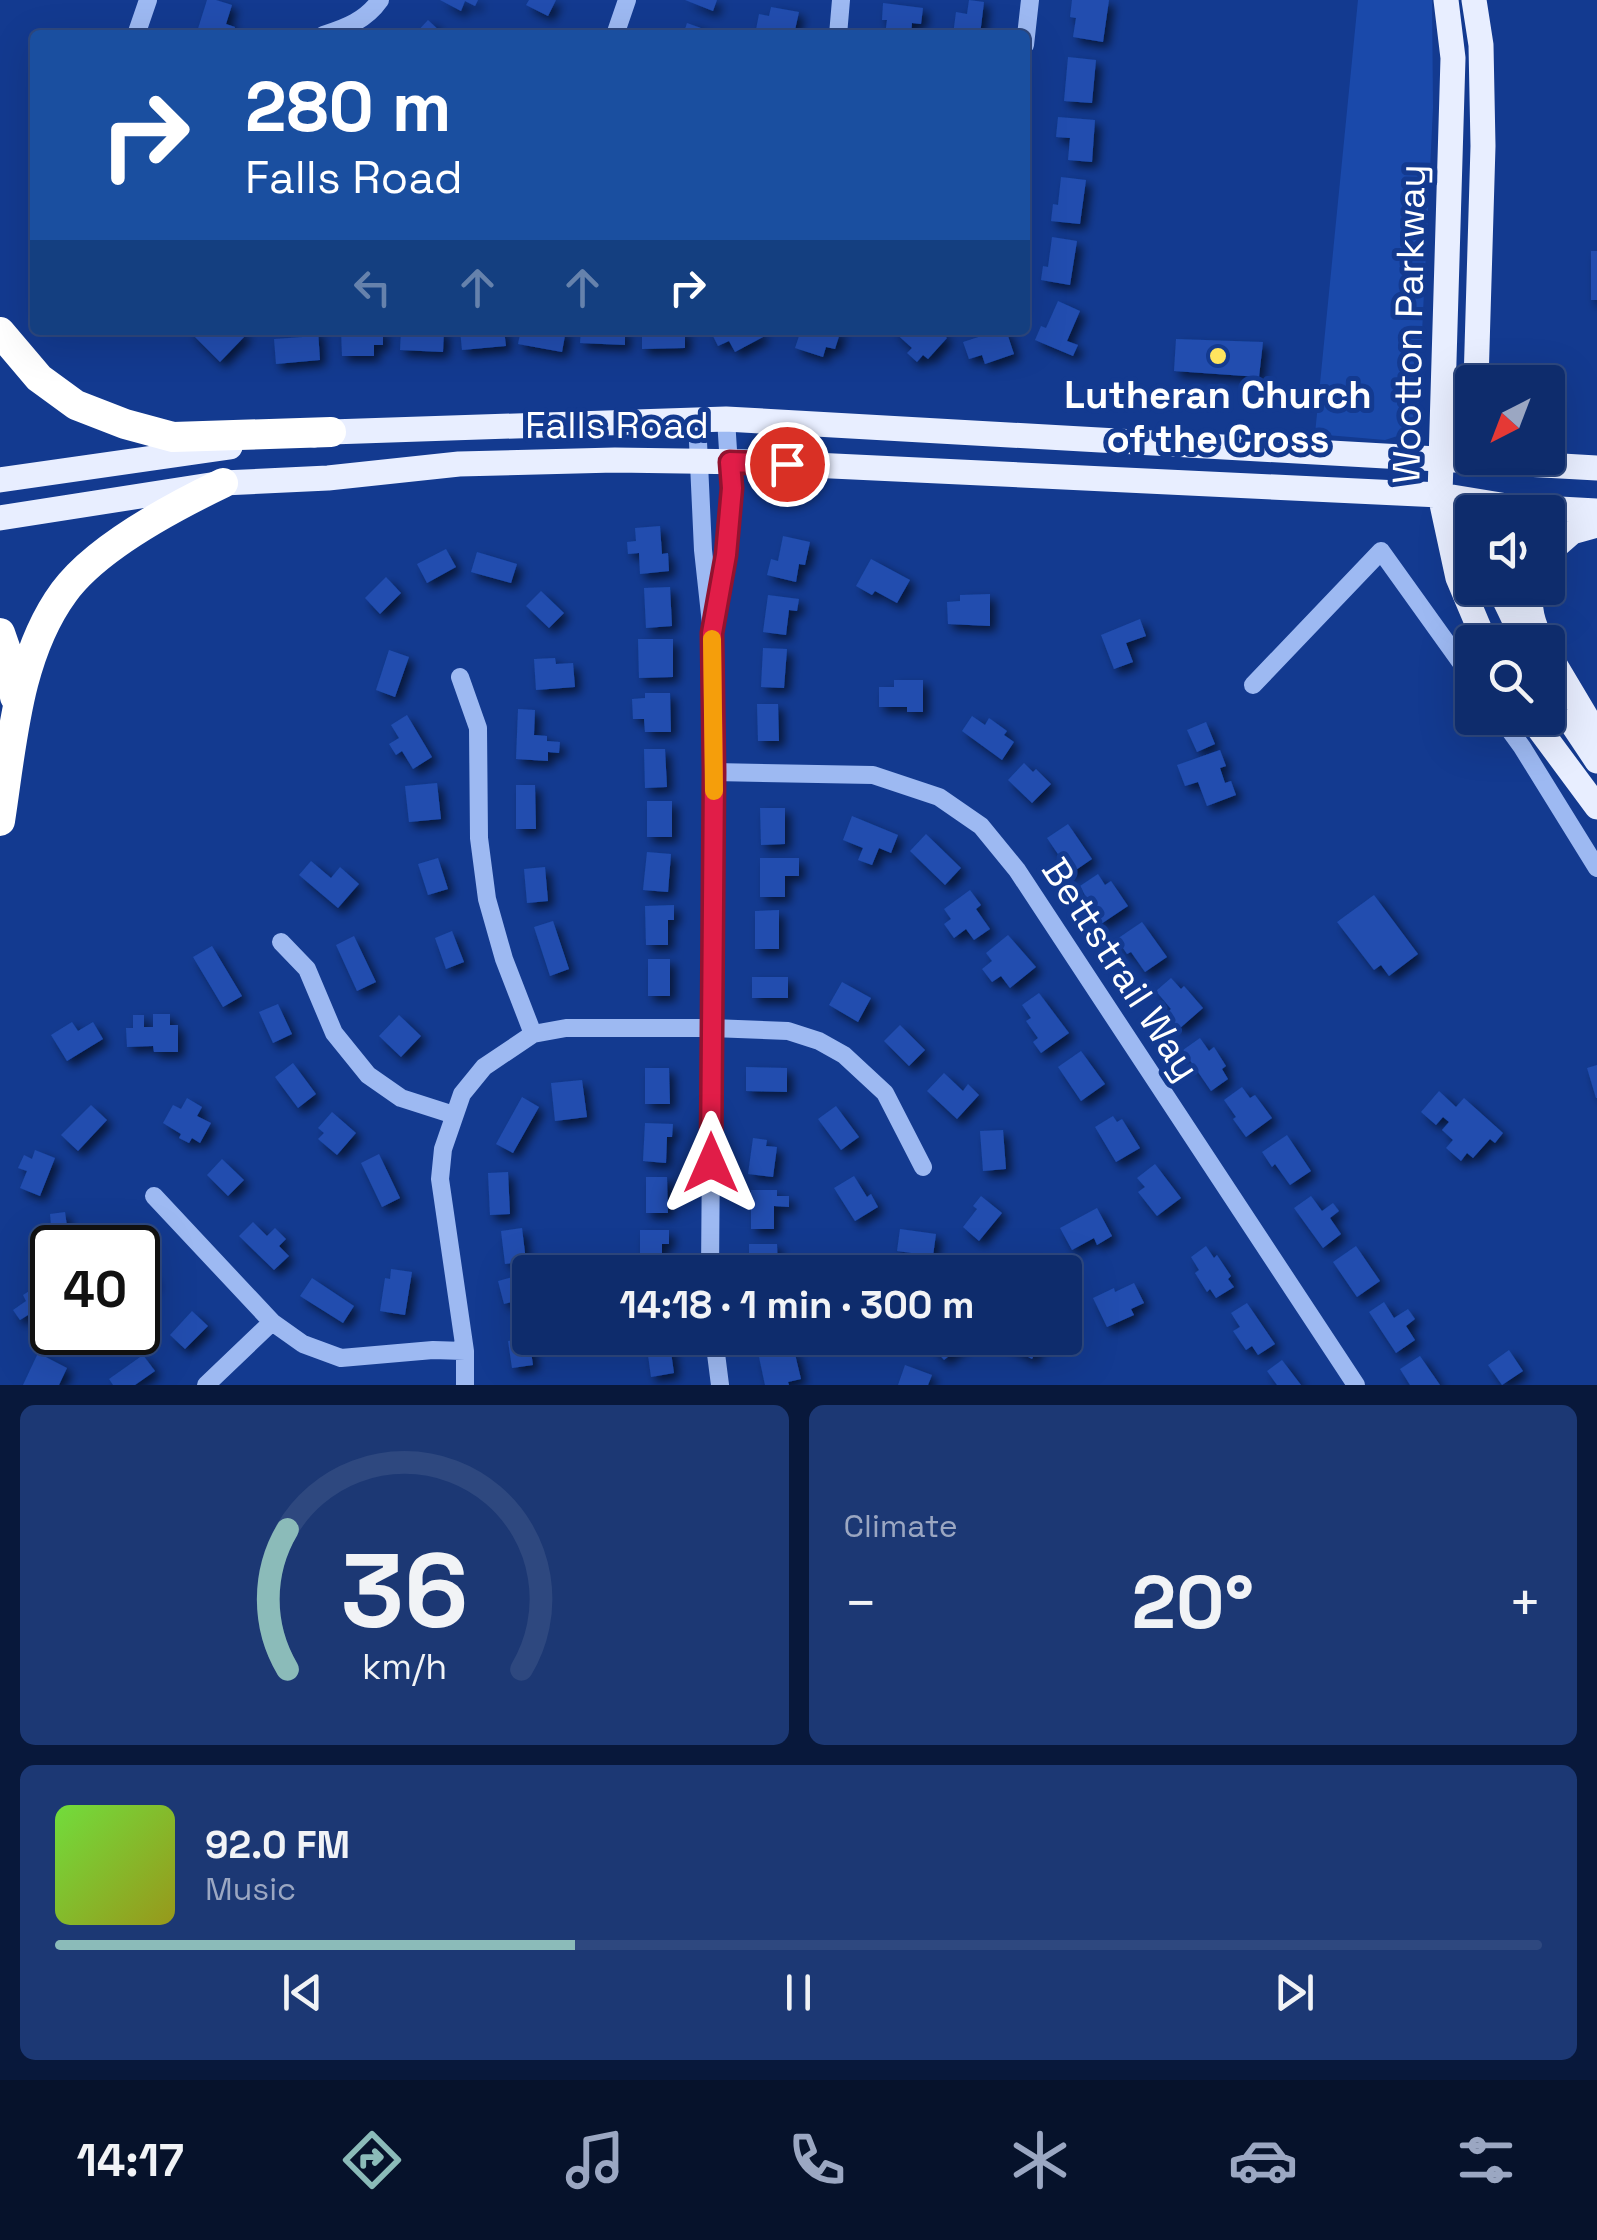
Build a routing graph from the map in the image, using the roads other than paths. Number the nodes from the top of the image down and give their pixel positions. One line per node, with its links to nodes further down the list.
1 (148, 0): 8 (street)
2 (380, 0): 9 (street)
3 (627, 0): 10 (street)
4 (841, 0): 11 (street)
5 (1030, 0): 12 (street)
6 (1446, 0): 18 (main road, Wootton Parkway)
7 (1474, 0): 14 (main road, Wootton Parkway)
8 (138, 30)
9 (340, 30)
10 (616, 30)
11 (838, 30)
12 (1027, 30)
13 (0, 332): 17 (highway)
14 (1476, 365)
15 (726, 419): 16 (main road, Falls Road); 18 (main road, Falls Road); 21 (street)
16 (697, 420): 17 (main road, Falls Road); 20 (street)
17 (331, 432): 24 (main road, Falls Road)
18 (1440, 459): 19 (main road, Falls Road); 26 (main road, Wootton Parkway)
19 (1455, 459)
20 (698, 462): 21 (main road, Falls Road); 25 (main road, Falls Road); 35 (street)
21 (730, 462): 26 (main road, Falls Road); 35 (street)
22 (1565, 466): 23 (main road, Falls Road)
23 (1597, 468)
24 (0, 480)
25 (223, 483): 30 (main road, Falls Road); 41 (highway)
26 (1440, 496): 27 (main road, Falls Road); 33 (main road, Wootton Parkway)
27 (1455, 501)
28 (1565, 510): 29 (main road, Falls Road)
29 (1597, 511)
30 (0, 518)
31 (1597, 525): 32 (main road)
32 (1565, 538)
33 (1478, 625)
34 (0, 633): 41 (highway)
35 (712, 633): 46 (street)
36 (1455, 654): 39 (street)
37 (460, 677): 52 (street)
38 (1565, 681): 44 (main road)
39 (1253, 684)
40 (1565, 711): 45 (main road)
41 (17, 715): 48 (highway)
42 (1513, 735): 49 (street)
43 (1544, 735): 47 (main road)
44 (1597, 735)
45 (1597, 761)
46 (714, 772): 51 (street); 63 (street, Bettstrail Way)
47 (1597, 806)
48 (0, 821)
49 (1597, 868)
50 (282, 942): 53 (street)
51 (712, 1028): 52 (street); 54 (street); 56 (street)
52 (534, 1034): 53 (street)
53 (454, 1116): 58 (street)
54 (923, 1167)
55 (154, 1196): 57 (street)
56 (710, 1255)
57 (272, 1322): 58 (street); 60 (street)
58 (465, 1350): 61 (street)
59 (716, 1355): 62 (street)
60 (206, 1385)
61 (465, 1385)
62 (720, 1385)
63 (1356, 1385)

